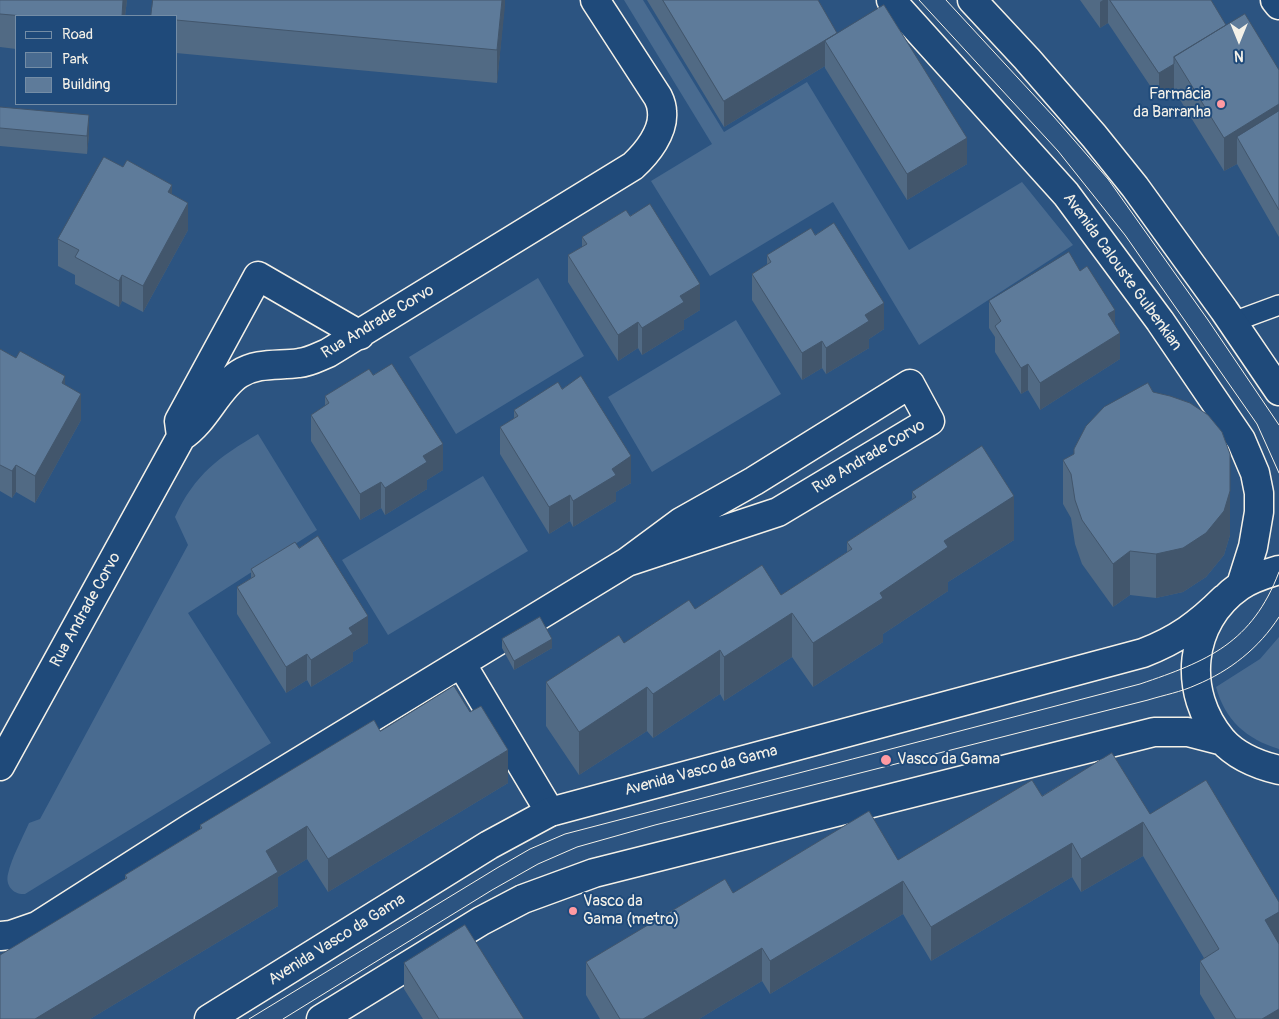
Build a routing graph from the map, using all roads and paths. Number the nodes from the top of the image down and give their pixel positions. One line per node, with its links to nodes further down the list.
1 (596, 0): 8 (main road, Rua Andrade Corvo)
2 (891, 0): 13 (main road, Avenida Calouste Gulbenkian)
3 (972, 0): 7 (main road)
4 (1275, 0): 5 (main road)
5 (1279, 5)
6 (1279, 304): 7 (lane)
7 (1233, 322): 9 (main road)
8 (360, 335): 10 (main road, Rua Andrade Corvo); 10 (main road)
9 (1279, 391)
10 (182, 436): 16 (main road, Rua Andrade Corvo)
11 (627, 562): 11 (main road, Rua Andrade Corvo); 14 (main road, Rua Andrade Corvo)
12 (1279, 570): 13 (main road)
13 (1232, 592): 15 (main road); 18 (main road, Avenida Vasco da Gama)
14 (461, 663): 18 (main road); 19 (main road, Rua Andrade Corvo)
15 (1223, 741): 17 (main road); 21 (main road)
16 (0, 766)
17 (1273, 771)
18 (550, 812): 20 (main road, Avenida Vasco da Gama)
19 (0, 936)
20 (209, 1019)
21 (321, 1019)

